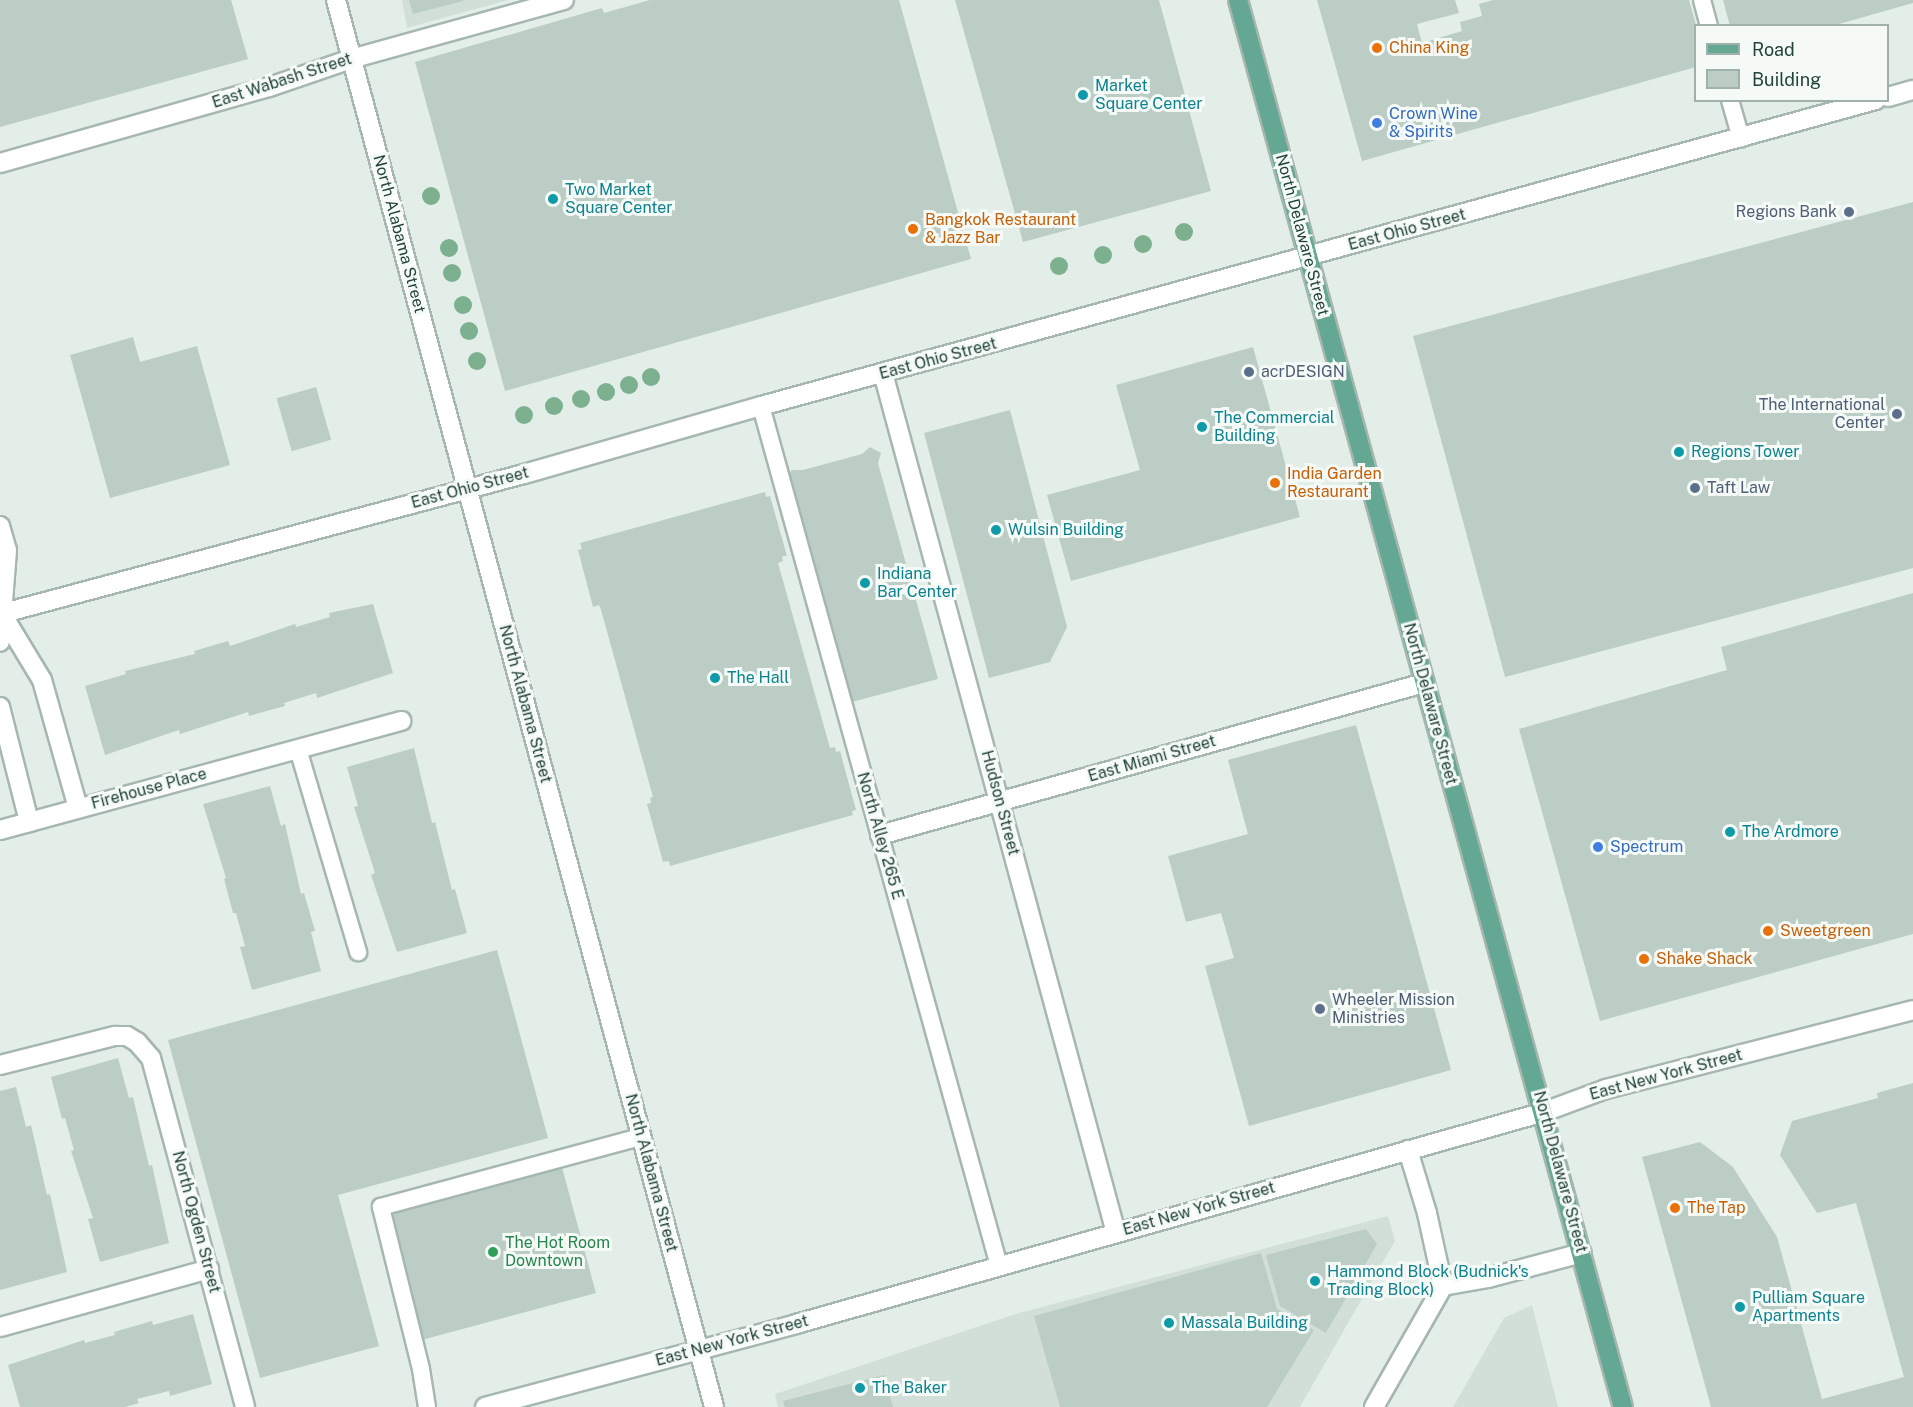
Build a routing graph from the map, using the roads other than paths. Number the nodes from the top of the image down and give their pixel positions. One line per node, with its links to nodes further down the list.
1 (336, 0): 6 (main road, North Alabama Street)
2 (564, 0): 6 (main road, East Wabash Street)
3 (1238, 0): 13 (main road, North Delaware Street)
4 (1702, 0): 5 (lane)
5 (1708, 24)
6 (351, 59): 12 (main road, East Wabash Street); 16 (main road, North Alabama Street)
7 (1913, 90): 8 (main road)
8 (1889, 96)
9 (1731, 102): 11 (lane)
10 (1869, 102): 11 (main road, East Ohio Street)
11 (1741, 138): 13 (main road, East Ohio Street)
12 (0, 164)
13 (1308, 257): 14 (main road, East Ohio Street); 20 (main road, North Delaware Street)
14 (883, 373): 15 (main road, East Ohio Street); 24 (main road, Hudson Street)
15 (761, 406): 16 (main road, East Ohio Street); 28 (lane, North Alley 265 E)
16 (467, 489): 18 (main road, East Ohio Street); 33 (main road, North Alabama Street)
17 (0, 526): 18 (main road)
18 (1, 614): 19 (main road); 25 (main road)
19 (0, 642)
20 (1424, 683): 24 (main road, East Miami Street); 32 (main road, North Delaware Street)
21 (0, 707): 26 (main road)
22 (401, 721): 23 (main road, Firehouse Place)
23 (298, 749): 25 (main road, Firehouse Place); 29 (lane)
24 (999, 801): 28 (main road, East Miami Street); 35 (main road, Hudson Street)
25 (78, 808): 26 (main road, Firehouse Place)
26 (29, 822): 27 (main road, Firehouse Place)
27 (0, 830)
28 (880, 835): 37 (lane, North Alley 265 E)
29 (358, 952)
30 (1913, 1010): 32 (main road, East New York Street)
31 (0, 1065): 38 (main road, North Ogden Street)
32 (1544, 1112): 34 (main road, East New York Street); 36 (main road, North Delaware Street)
33 (641, 1137): 41 (main road, North Alabama Street); 43 (lane)
34 (1408, 1150): 35 (main road, East New York Street); 39 (main road)
35 (1116, 1233): 37 (main road, East New York Street)
36 (1582, 1253): 39 (main road); 47 (main road, North Delaware Street)
37 (999, 1266): 41 (main road, East New York Street)
38 (209, 1269): 40 (main road); 42 (main road, North Ogden Street)
39 (1443, 1286): 46 (main road)
40 (0, 1327)
41 (699, 1351): 44 (main road, East New York Street); 45 (main road, North Alabama Street)
42 (245, 1407)
43 (427, 1407)
44 (485, 1407)
45 (714, 1407)
46 (1374, 1407)
47 (1623, 1407)

